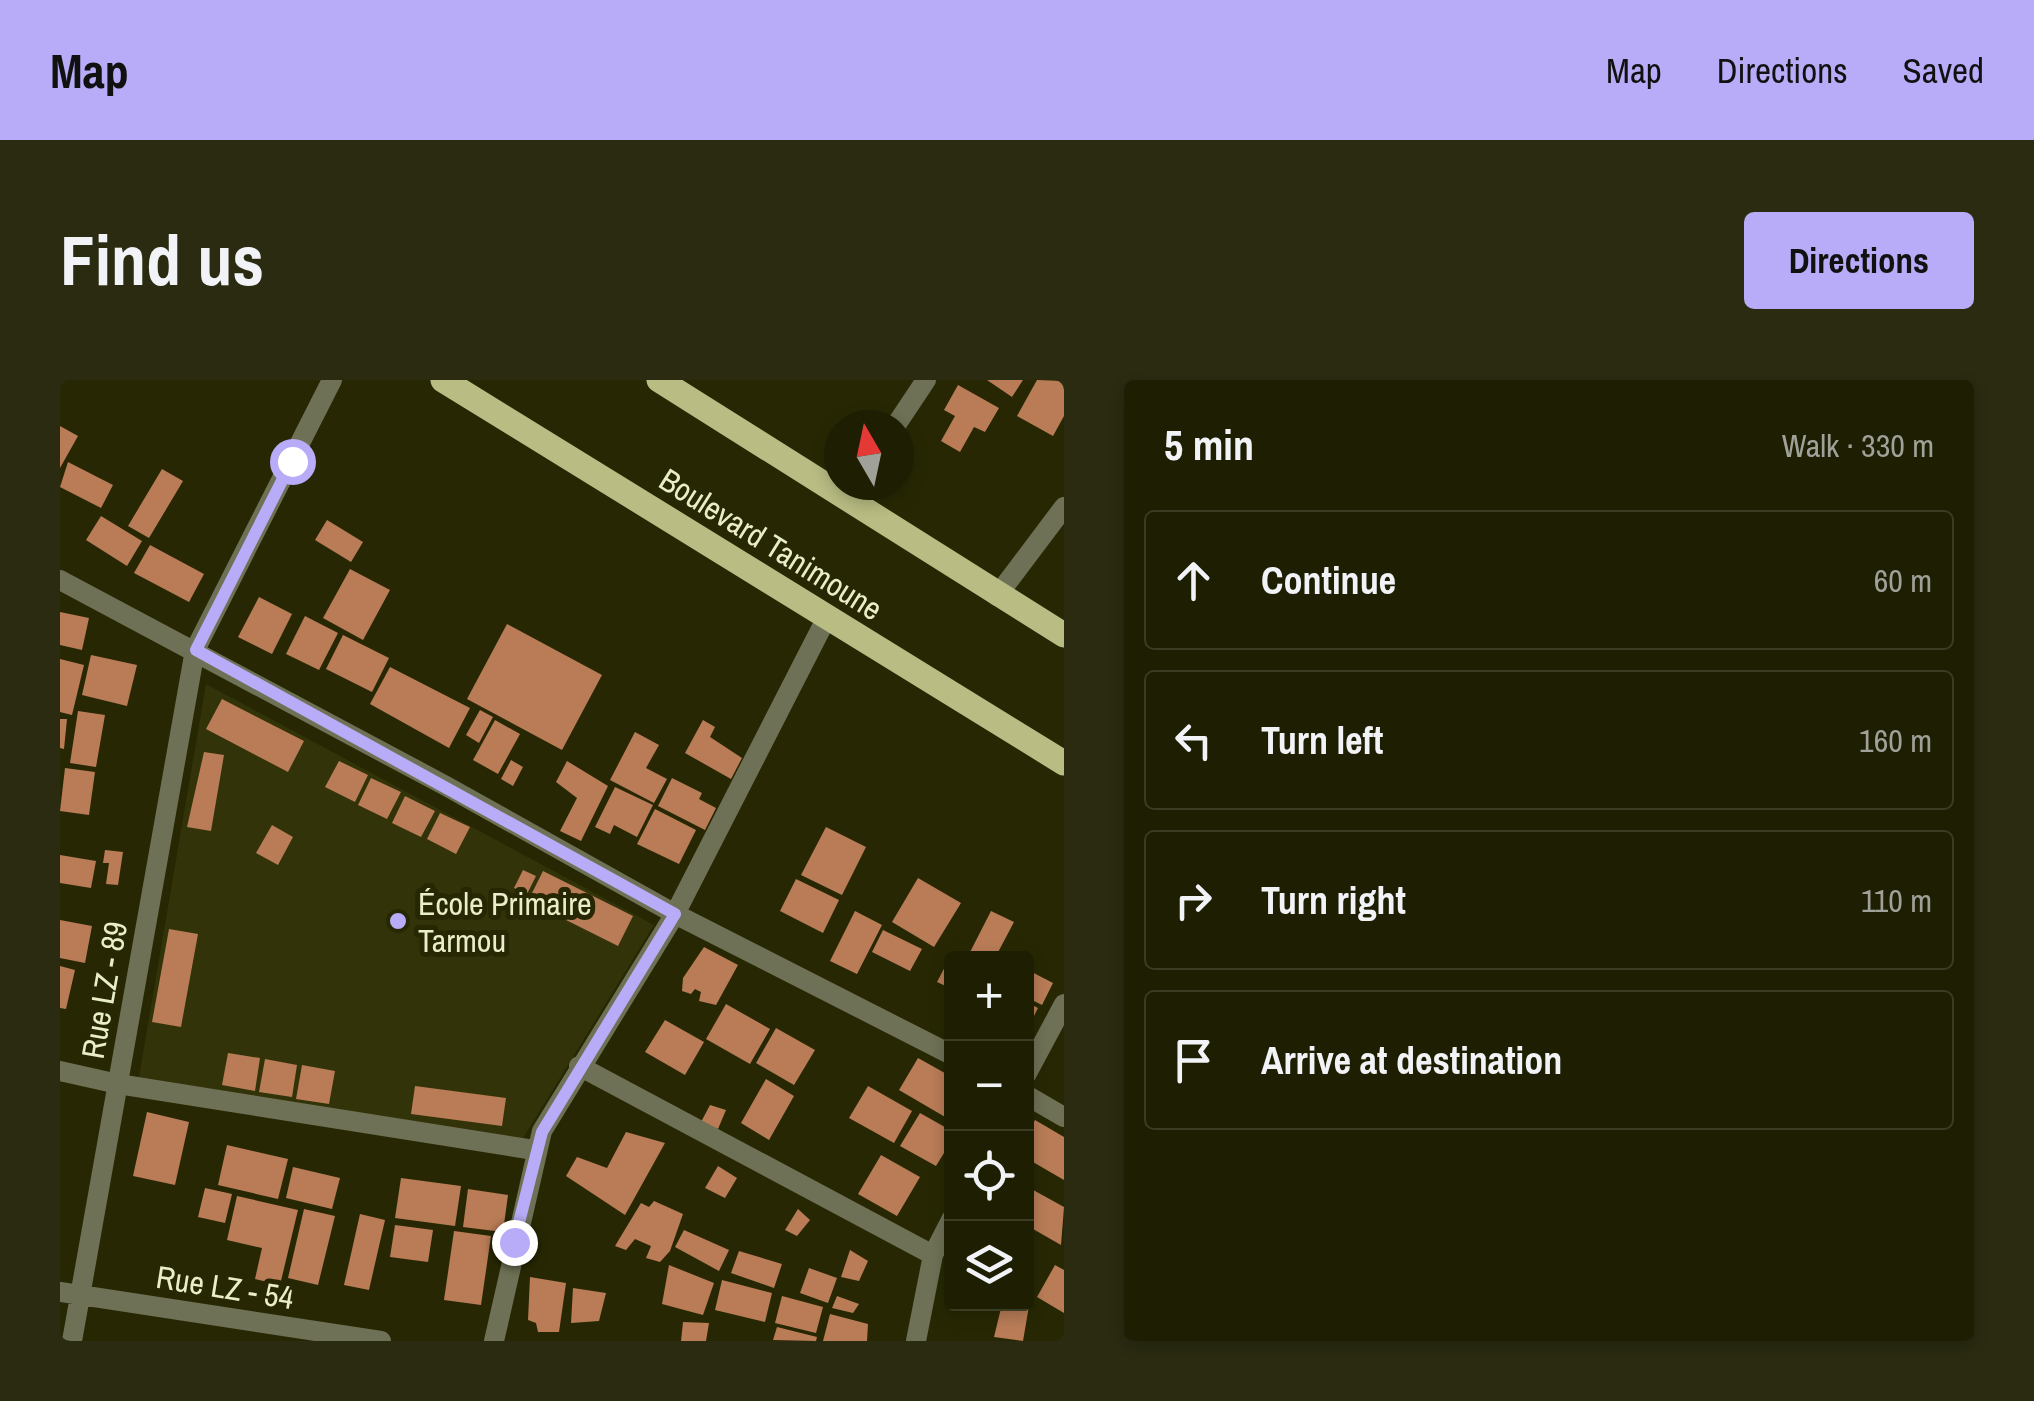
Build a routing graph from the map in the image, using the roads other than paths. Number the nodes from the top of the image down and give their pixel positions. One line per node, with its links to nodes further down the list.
1 (332, 380): 13 (street, Rue LZ - 89)
2 (443, 380): 11 (main road, Boulevard Tanimoune)
3 (659, 380): 6 (main road)
4 (926, 380): 5 (street)
5 (906, 410)
6 (824, 477)
7 (861, 500): 10 (main road)
8 (1064, 507): 10 (street)
9 (60, 580): 13 (street)
10 (997, 596): 12 (main road)
11 (827, 617): 14 (main road, Boulevard Tanimoune); 15 (street)
12 (1064, 635)
13 (196, 650): 15 (street); 21 (street, Rue LZ - 89)
14 (1064, 763)
15 (675, 914): 17 (street); 19 (street)
16 (1064, 1004): 18 (street)
17 (944, 1051)
18 (1034, 1060)
19 (579, 1066): 24 (street); 26 (street)
20 (60, 1071): 21 (street)
21 (118, 1084): 24 (street); 27 (street, Rue LZ - 89)
22 (1034, 1100): 23 (street)
23 (1064, 1117)
24 (534, 1150): 30 (street)
25 (951, 1221): 26 (street)
26 (934, 1256): 31 (street)
27 (70, 1294): 28 (street, Rue LZ - 89); 29 (street, Rue LZ - 54)
28 (72, 1341)
29 (380, 1341)
30 (494, 1341)
31 (916, 1341)

